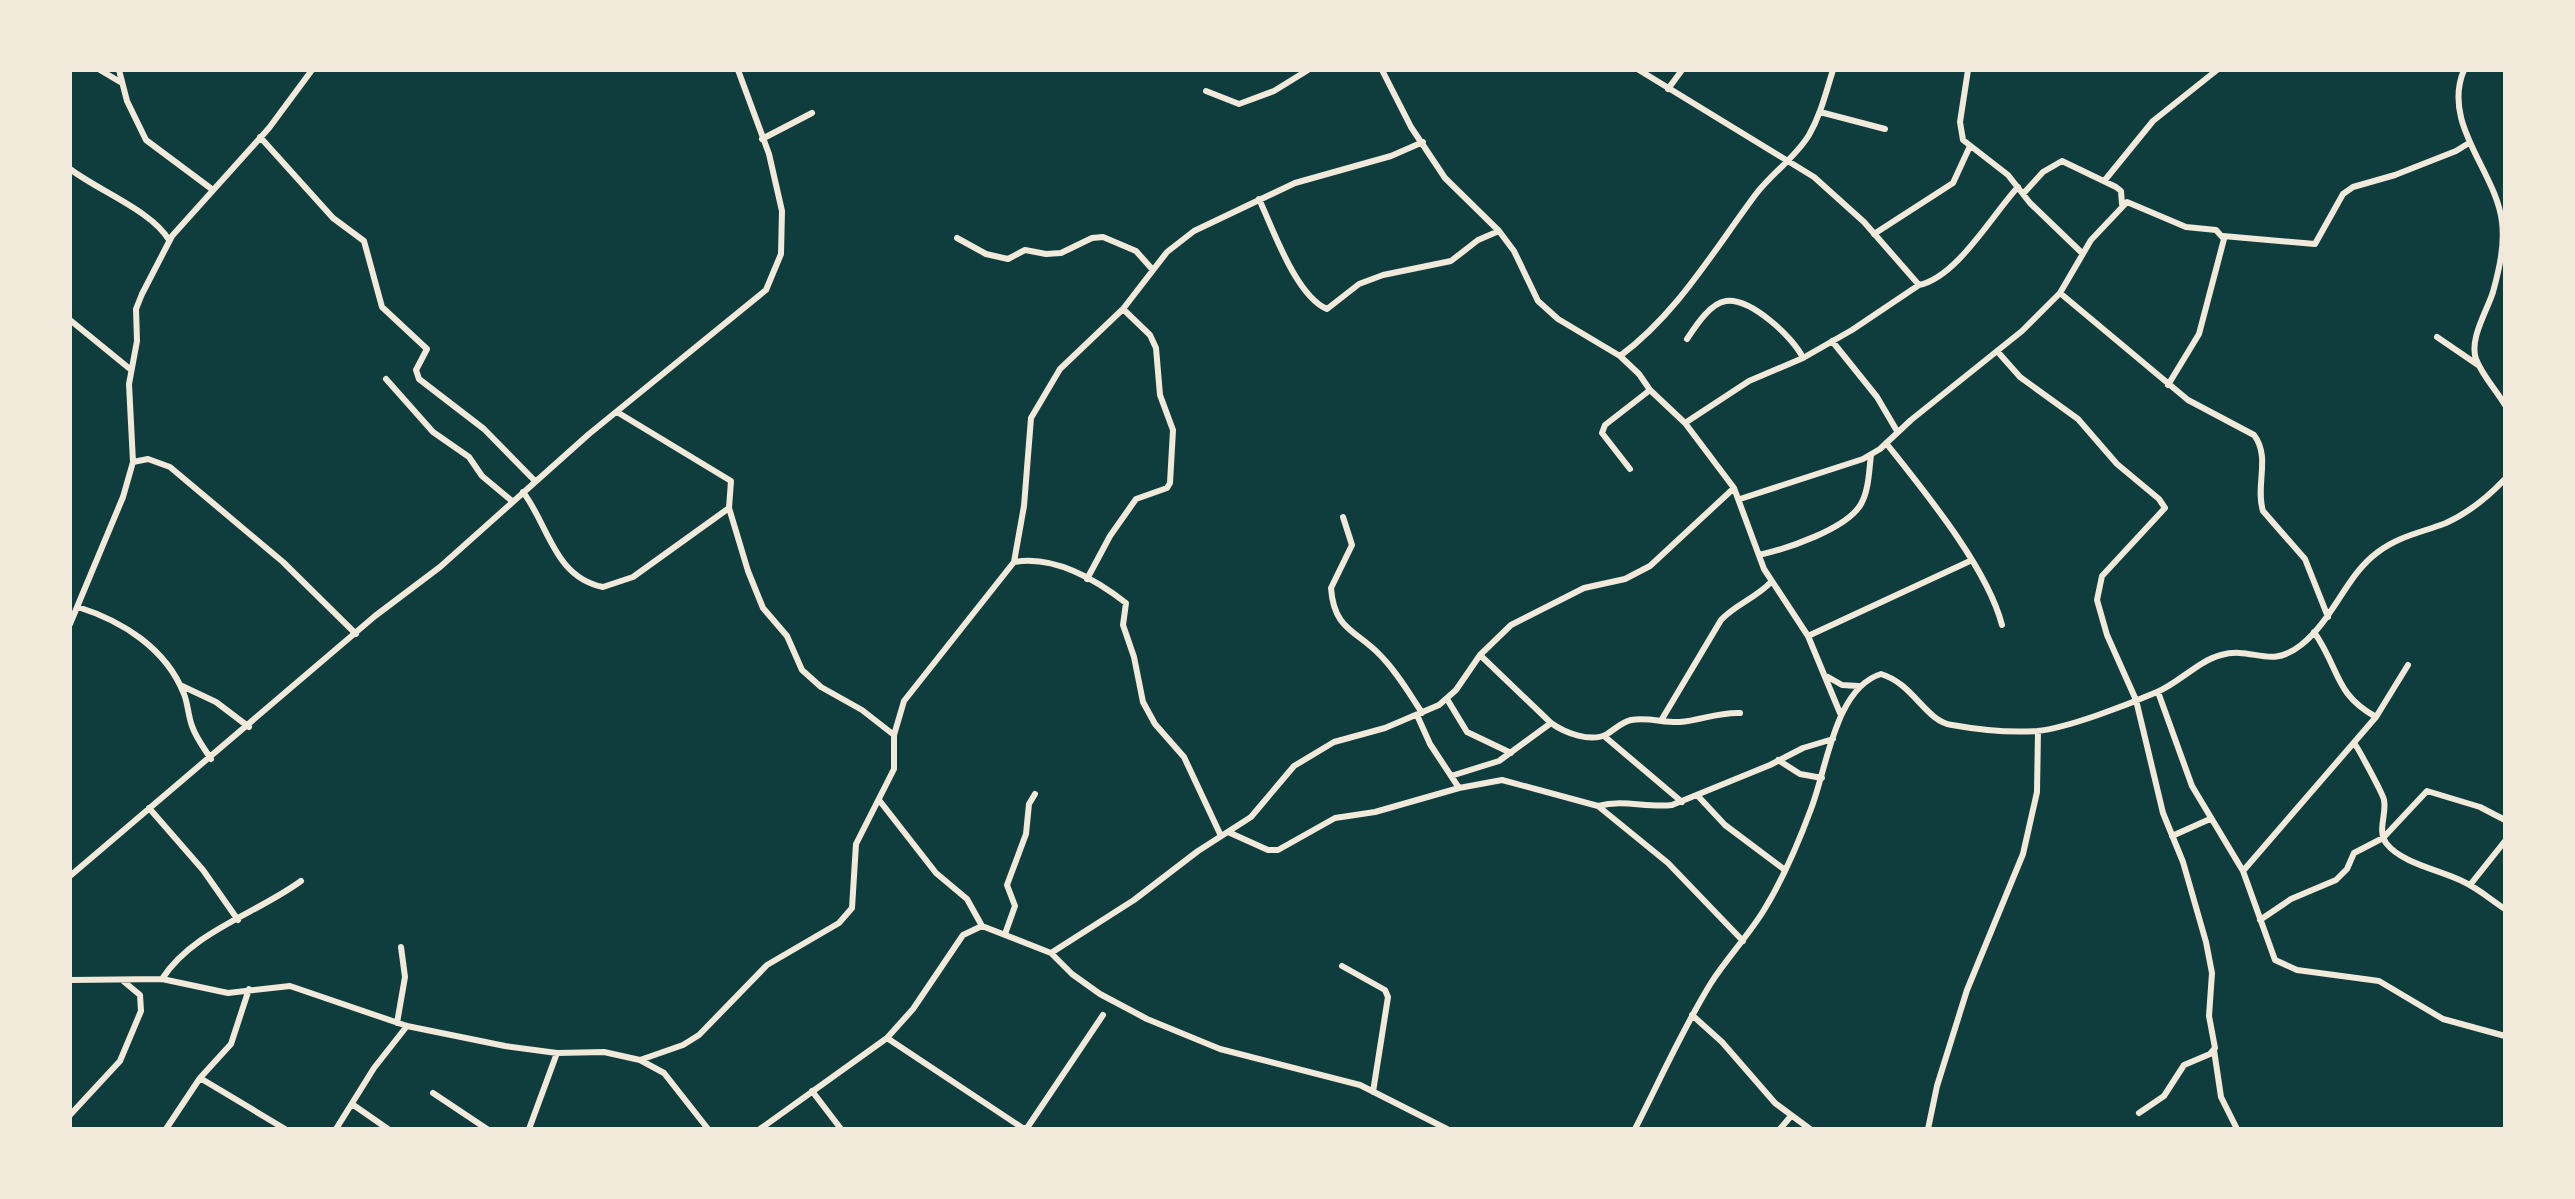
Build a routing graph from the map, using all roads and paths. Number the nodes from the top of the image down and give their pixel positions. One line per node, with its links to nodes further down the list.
1 (100, 70): 13 (street)
2 (119, 70): 13 (street)
3 (312, 70): 19 (street)
4 (738, 70): 20 (street)
5 (1308, 70): 15 (street)
6 (1382, 70): 21 (street)
7 (1639, 70): 14 (street)
8 (1682, 70): 14 (street)
9 (1833, 70): 16 (street)
10 (1968, 70): 23 (street)
11 (2217, 70): 26 (street)
12 (2464, 70): 22 (street)
13 (122, 83): 28 (street)
14 (1668, 89): 24 (street)
15 (1206, 91)
16 (1820, 112): 18 (street); 24 (street)
17 (812, 113): 20 (street)
18 (1885, 129)
19 (260, 137): 28 (street); 63 (street)
20 (762, 139): 55 (street)
21 (1423, 142): 30 (street); 32 (street)
22 (2469, 143): 34 (street); 49 (street)
23 (1970, 146): 27 (street); 33 (street)
24 (1790, 161): 33 (street); 47 (street)
25 (70, 169): 36 (street)
26 (2105, 180): 29 (street); 31 (street)
27 (2018, 187): 29 (street); 39 (street)
28 (213, 190): 36 (street)
29 (2023, 194): 37 (street)
30 (1259, 199): 32 (street); 38 (street)
31 (2122, 204): 34 (street); 37 (street)
32 (1499, 231): 47 (street)
33 (1874, 234): 39 (street)
34 (2222, 236): 52 (street)
35 (957, 238): 38 (street)
36 (169, 240): 50 (street)
37 (2082, 253): 40 (street)
38 (1152, 269): 41 (street)
39 (1919, 285): 45 (street)
40 (2060, 293): 46 (street); 52 (street)
41 (1123, 309): 72 (street); 73 (street)
42 (70, 320): 50 (street)
43 (2437, 337): 49 (street)
44 (1687, 339): 48 (street)
45 (1832, 341): 48 (street); 57 (street)
46 (1997, 351): 57 (street); 89 (street)
47 (1620, 356): 53 (street)
48 (1803, 358): 56 (street)
49 (2480, 366): 54 (street)
50 (130, 369): 60 (street)
51 (386, 379): 67 (street)
52 (2168, 385): 76 (street)
53 (1650, 390): 56 (street); 61 (street)
54 (2505, 405)
55 (617, 412): 63 (street); 68 (street)
56 (1685, 423): 64 (street)
57 (1897, 431): 58 (street)
58 (1886, 443): 59 (street); 71 (street)
59 (1871, 455): 66 (street); 70 (street)
60 (133, 462): 75 (street); 80 (street)
61 (1630, 470)
62 (2505, 479): 76 (street)
63 (534, 480): 65 (street)
64 (1734, 488): 66 (street); 82 (street)
65 (523, 492): 67 (street); 68 (street)
66 (1740, 499): 70 (street)
67 (512, 501): 80 (street)
68 (729, 508): 98 (street)
69 (1343, 517): 92 (street)
70 (1759, 555): 74 (street)
71 (1970, 561): 78 (street); 81 (street)
72 (1014, 562): 73 (street); 98 (street)
73 (1087, 579): 117 (street)
74 (1770, 582): 81 (street); 94 (street)
75 (78, 607): 77 (street); 85 (street)
76 (2328, 617): 79 (street)
77 (70, 624)
78 (2003, 625)
79 (2314, 632): 87 (street); 93 (street)
80 (356, 634): 96 (street)
81 (1808, 636): 84 (street)
82 (1480, 655): 88 (street); 95 (street)
83 (2408, 666): 93 (street)
84 (1825, 673): 86 (street); 91 (street)
85 (180, 685): 96 (street); 103 (street)
86 (1858, 686): 91 (street); 97 (street)
87 (2158, 692): 89 (street); 114 (street)
88 (1447, 699): 92 (street); 102 (street)
89 (2136, 699): 97 (street); 118 (street)
90 (1740, 713): 94 (street)
91 (1840, 713): 100 (street)
92 (1419, 714): 105 (street); 116 (street)
93 (2376, 718): 101 (street)
94 (1662, 719): 99 (street)
95 (1551, 723): 99 (street); 102 (street)
96 (249, 727): 103 (street)
97 (2038, 731): 170 (street)
98 (894, 735): 110 (street)
99 (1604, 736): 111 (street)
100 (1833, 739): 104 (street); 106 (street)
101 (2354, 743): 119 (street); 122 (street)
102 (1511, 753): 105 (street)
103 (211, 759): 113 (street)
104 (1778, 760): 106 (street); 109 (street)
105 (1451, 776): 107 (street)
106 (1822, 778): 121 (street)
107 (1459, 788): 112 (street); 116 (street)
108 (1035, 794): 130 (street)
109 (1697, 795): 111 (street); 121 (street)
110 (879, 800): 129 (street); 147 (street)
111 (1682, 802): 112 (street)
112 (1598, 806): 131 (street)
113 (149, 808): 123 (street); 127 (street)
114 (2210, 819): 118 (street); 122 (street)
115 (2505, 820): 119 (street)
116 (1228, 832): 117 (street)
117 (1221, 836): 133 (street)
118 (2172, 836): 145 (street)
119 (2383, 838): 125 (street); 128 (street)
120 (2505, 841): 125 (street)
121 (1785, 870): 131 (street)
122 (2243, 871): 128 (street)
123 (70, 876)
124 (301, 881): 127 (street)
125 (2470, 885): 126 (street)
126 (2505, 909)
127 (237, 919): 135 (street)
128 (2260, 920): 143 (street)
129 (982, 926): 130 (street); 144 (street)
130 (1005, 934): 133 (street)
131 (1744, 941): 140 (street)
132 (401, 947): 141 (street)
133 (1051, 953): 150 (street)
134 (1342, 965): 150 (street)
135 (162, 979): 137 (street); 138 (street)
136 (70, 980): 137 (street)
137 (122, 980): 154 (street)
138 (249, 989): 141 (street); 148 (street)
139 (1103, 1015): 165 (street)
140 (1692, 1015): 155 (street); 167 (street)
141 (397, 1023): 142 (street)
142 (407, 1026): 146 (street); 152 (street)
143 (2505, 1035)
144 (887, 1038): 149 (street); 165 (street)
145 (2214, 1051): 153 (street); 171 (street)
146 (557, 1053): 147 (street); 161 (street)
147 (640, 1060): 162 (street)
148 (200, 1078): 156 (street); 157 (street)
149 (812, 1091): 163 (street); 164 (street)
150 (1373, 1092): 166 (street)
151 (433, 1093): 160 (street)
152 (352, 1104): 158 (street); 159 (street)
153 (2139, 1113)
154 (70, 1115)
155 (1791, 1116): 168 (street); 169 (street)
156 (166, 1129)
157 (285, 1129)
158 (336, 1129)
159 (388, 1129)
160 (487, 1129)
161 (529, 1129)
162 (708, 1129)
163 (760, 1129)
164 (841, 1129)
165 (1023, 1129)
166 (1447, 1129)
167 (1635, 1129)
168 (1780, 1129)
169 (1810, 1129)
170 (1928, 1129)
171 (2237, 1129)

